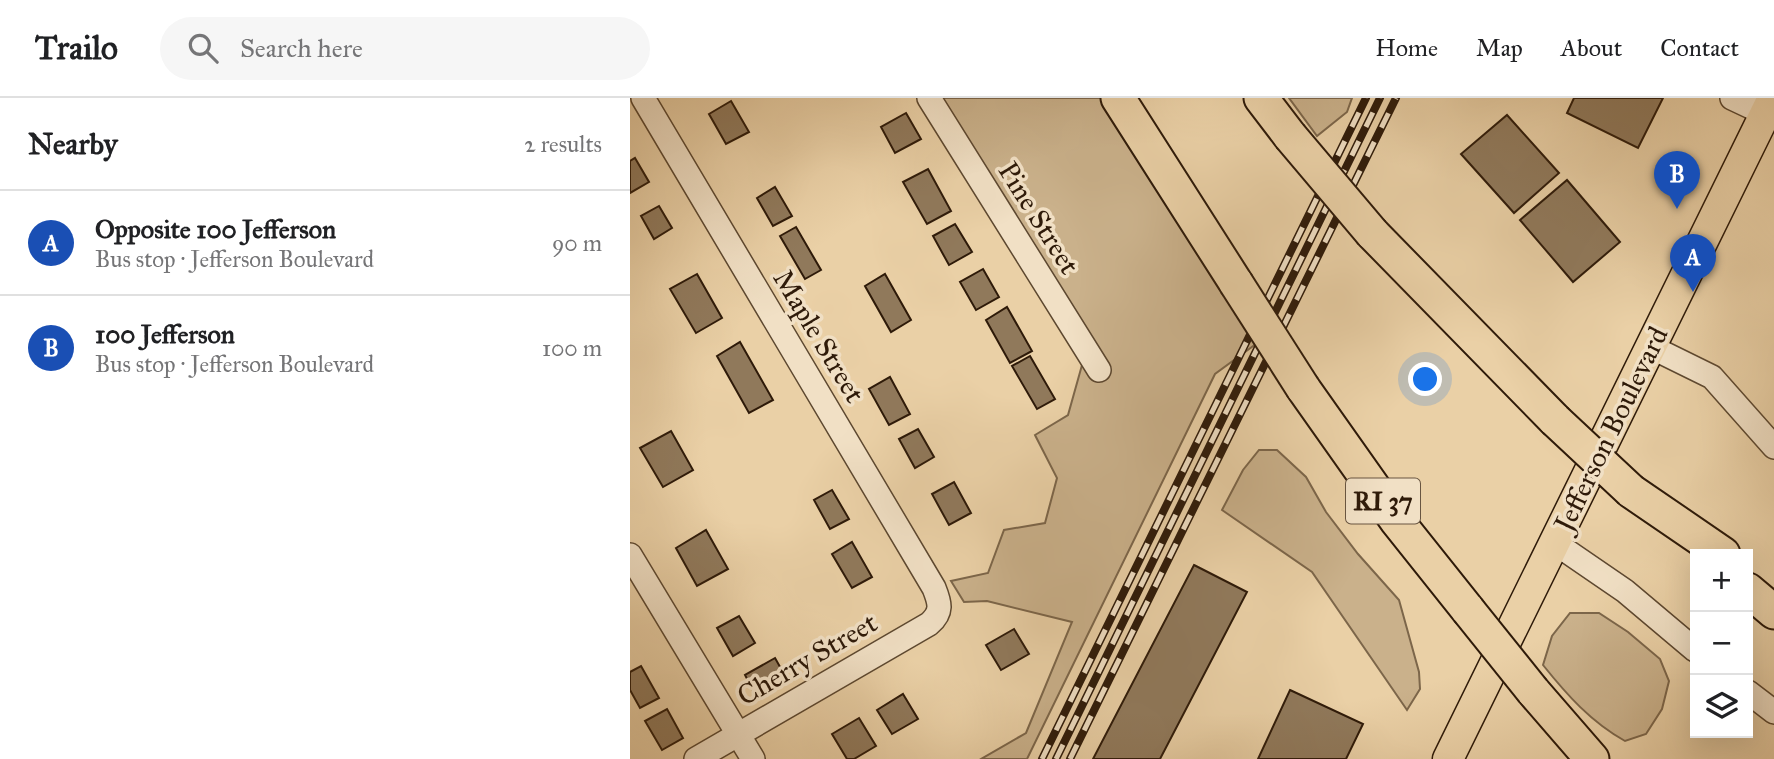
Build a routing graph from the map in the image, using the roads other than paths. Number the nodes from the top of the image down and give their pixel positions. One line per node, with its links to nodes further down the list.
1 (929, 98): 8 (street, Pine Street)
2 (1118, 98): 27 (highway, RI 37, bridge)
3 (1261, 98): 10 (highway, bridge)
4 (1732, 98): 6 (street)
5 (644, 103): 18 (street, Maple Street)
6 (1770, 106): 7 (main road, Jefferson Boulevard)
7 (1651, 347): 9 (street); 11 (main road, Jefferson Boulevard)
8 (1099, 370)
9 (1774, 447)
10 (1631, 491): 12 (highway); 13 (highway)
11 (1555, 543): 20 (street); 26 (main road, Jefferson Boulevard)
12 (1699, 549)
13 (1716, 549)
14 (630, 555): 23 (street)
15 (1753, 574): 16 (highway)
16 (1774, 589)
17 (1753, 594): 19 (highway)
18 (941, 606): 23 (street, Cherry Street)
19 (1774, 612)
20 (1690, 646)
21 (1753, 696): 22 (street)
22 (1774, 712)
23 (738, 734): 24 (street, Cherry Street); 25 (street)
24 (696, 759)
25 (753, 759)
26 (1448, 759)
27 (1592, 759)

